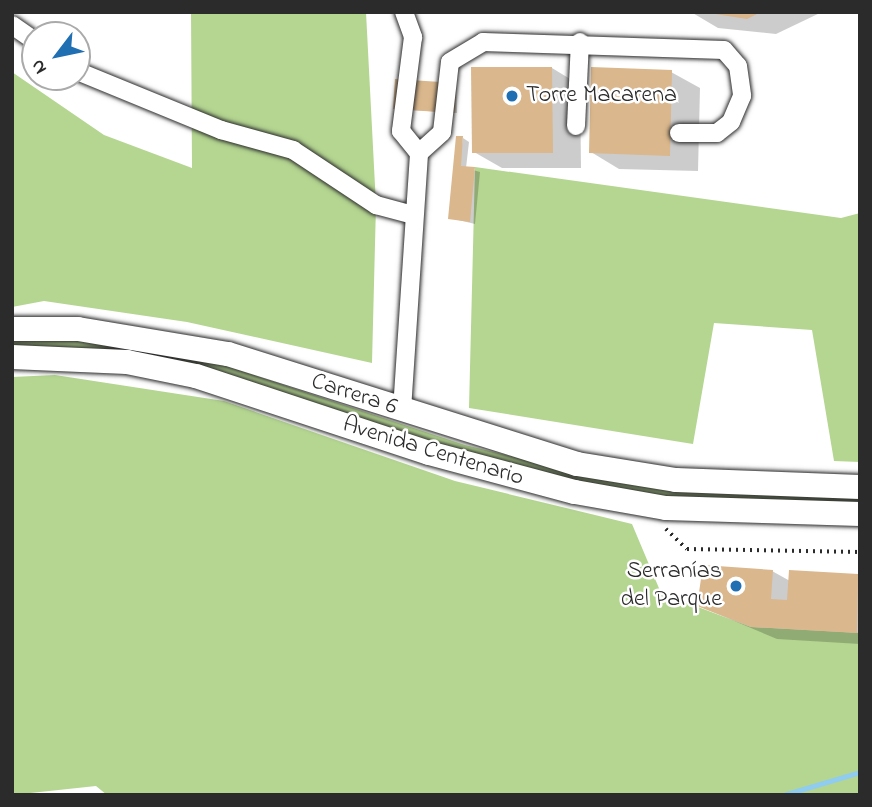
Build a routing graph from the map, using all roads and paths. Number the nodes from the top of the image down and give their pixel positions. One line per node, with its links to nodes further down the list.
1 (404, 12): 6 (street)
2 (580, 42): 4 (street); 5 (street); 6 (street)
3 (91, 77): 7 (street)
4 (576, 126)
5 (679, 133)
6 (419, 153): 7 (street)
7 (413, 215): 10 (street)
8 (12, 329): 10 (main road, Carrera 6)
9 (12, 357): 12 (main road, Avenida Centenario)
10 (402, 410): 11 (main road, Carrera 6)
11 (860, 487)
12 (653, 506): 13 (main road, Avenida Centenario); 14 (path)
13 (860, 514)
14 (860, 552)

